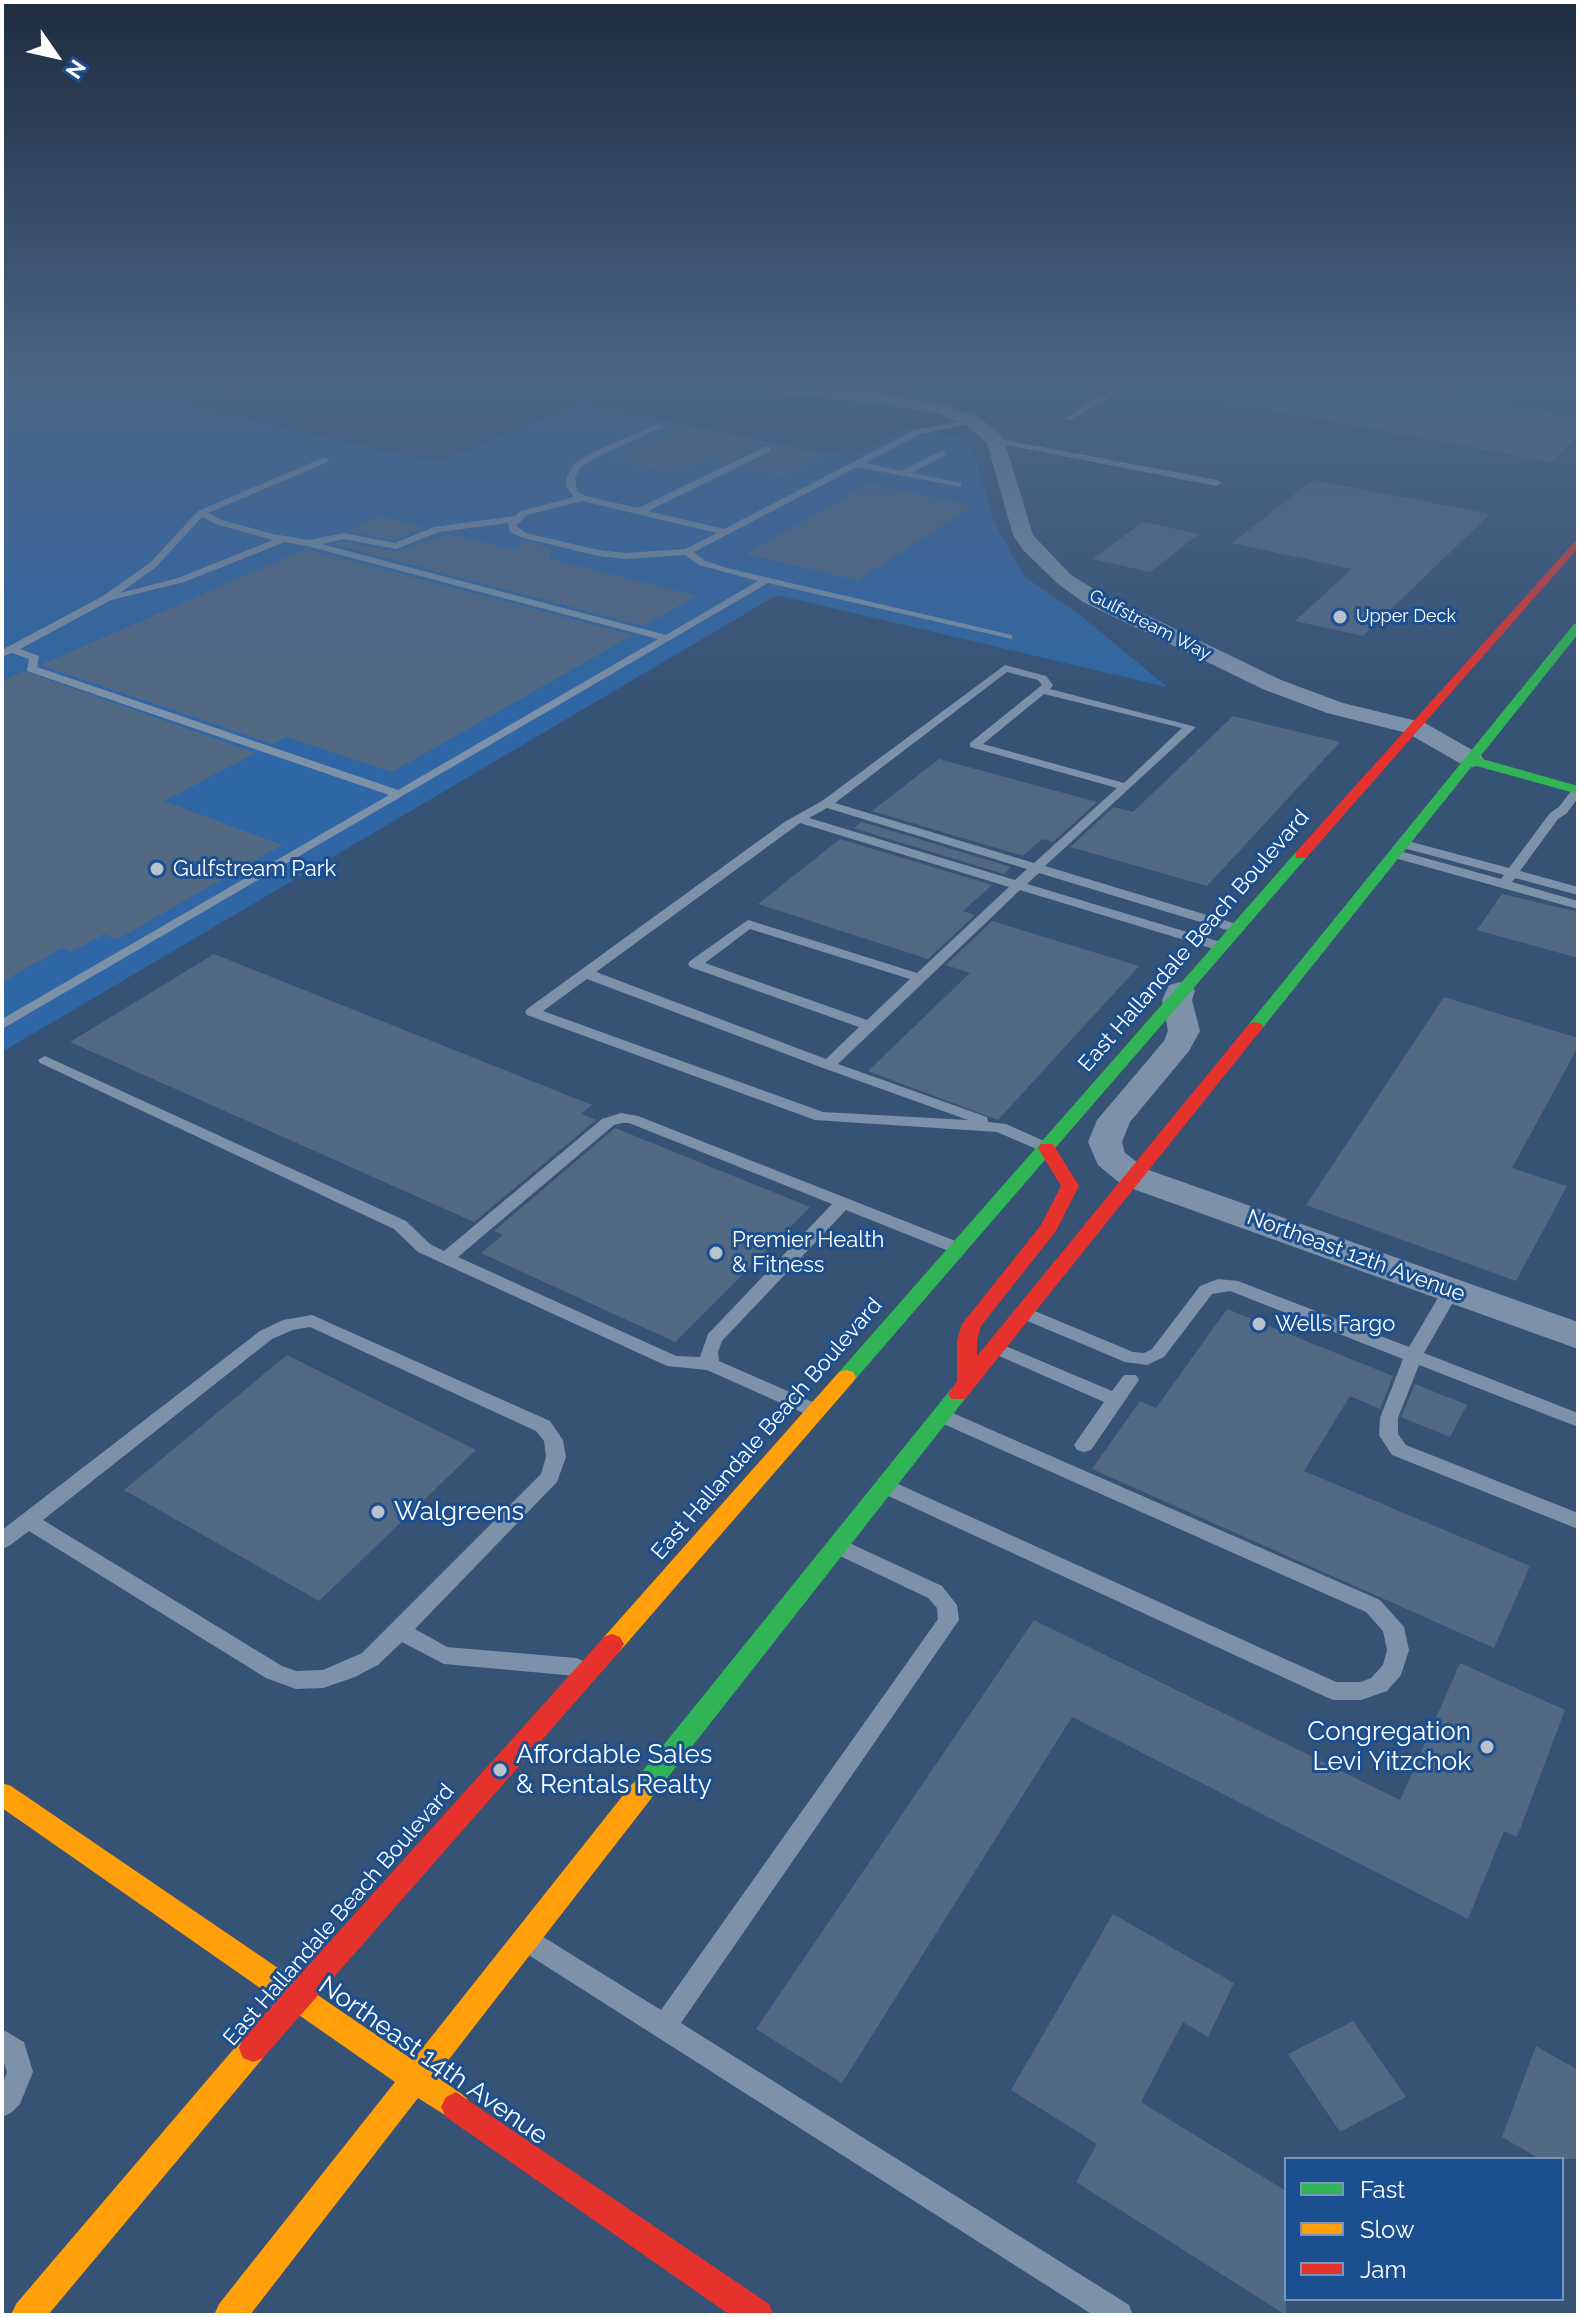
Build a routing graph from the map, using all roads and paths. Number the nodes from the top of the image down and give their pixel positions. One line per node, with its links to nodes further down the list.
1 (243, 495): 8 (lane)
2 (579, 495): 6 (lane)
3 (673, 495): 7 (lane)
4 (796, 495): 10 (lane)
5 (1011, 495): 22 (street, Gulfstream Way)
6 (582, 498): 7 (lane); 9 (lane)
7 (640, 511): 10 (lane)
8 (201, 513): 11 (lane); 16 (lane)
9 (515, 519): 13 (lane); 14 (lane)
10 (726, 532): 14 (lane)
11 (284, 539): 13 (lane); 16 (lane)
12 (1578, 541): 22 (main road, East Hallandale Beach Boulevard)
13 (308, 543): 19 (lane)
14 (687, 552): 15 (lane)
15 (767, 580): 18 (lane); 19 (lane)
16 (104, 600): 20 (lane)
17 (1578, 626): 23 (main road)
18 (1008, 637)
19 (667, 638): 26 (lane)
20 (7, 652): 26 (lane)
21 (1042, 690): 24 (lane); 24 (lane); 27 (lane)
22 (1416, 728): 23 (street, Gulfstream Way); 36 (main road, East Hallandale Beach Boulevard)
23 (1472, 760): 25 (main road); 29 (main road)
24 (1126, 787): 30 (lane)
25 (1578, 790): 31 (lane)
26 (399, 794): 42 (lane)
27 (826, 804): 28 (lane); 30 (lane)
28 (799, 819): 32 (lane); 38 (lane)
29 (1400, 849): 31 (lane); 33 (lane); 49 (main road)
30 (1037, 867): 32 (lane); 36 (lane)
31 (1512, 873): 33 (lane); 34 (lane)
32 (1018, 885): 37 (lane); 39 (lane)
33 (1502, 885): 35 (lane)
34 (1578, 891)
35 (1578, 905)
36 (1235, 928): 37 (main road, East Hallandale Beach Boulevard)
37 (1219, 946): 40 (main road, East Hallandale Beach Boulevard)
38 (585, 973): 46 (lane); 47 (lane)
39 (920, 978): 44 (lane); 44 (lane)
40 (1180, 991): 48 (main road, East Hallandale Beach Boulevard); 49 (street)
41 (2, 1006): 42 (lane)
42 (19, 1015): 43 (lane)
43 (2, 1025)
44 (869, 1026): 46 (lane)
45 (45, 1060): 52 (lane)
46 (828, 1065): 47 (lane)
47 (1000, 1127): 48 (lane)
48 (1047, 1148): 51 (main road, East Hallandale Beach Boulevard); 60 (main road)
49 (1134, 1177): 53 (street, Northeast 12th Avenue); 54 (main road)
50 (843, 1203): 51 (lane); 52 (lane); 58 (lane)
51 (958, 1248): 62 (main road, East Hallandale Beach Boulevard)
52 (446, 1258): 58 (lane)
53 (1451, 1290): 55 (street, Northeast 12th Avenue); 57 (lane)
54 (1024, 1313): 56 (main road); 57 (lane)
55 (1578, 1336)
56 (996, 1348): 60 (main road); 61 (lane)
57 (1413, 1356): 64 (lane); 67 (lane)
58 (710, 1364): 62 (lane)
59 (1130, 1380): 61 (lane)
60 (967, 1383): 63 (main road)
61 (1116, 1400): 65 (lane)
62 (814, 1411): 72 (main road, East Hallandale Beach Boulevard)
63 (942, 1415): 66 (main road); 66 (lane)
64 (1578, 1420)
65 (1084, 1445)
66 (886, 1487): 70 (main road)
67 (1578, 1521)
68 (30, 1522): 69 (lane); 71 (lane); 71 (lane)
69 (2, 1541)
70 (838, 1546): 74 (main road); 76 (lane)
71 (400, 1631): 72 (lane)
72 (590, 1669): 75 (main road, East Hallandale Beach Boulevard)
73 (2, 1794): 75 (main road, Northeast 14th Avenue)
74 (524, 1939): 76 (lane); 78 (main road)
75 (296, 1998): 78 (main road, Northeast 14th Avenue); 80 (main road, East Hallandale Beach Boulevard)
76 (664, 2026): 83 (lane)
77 (2, 2041): 79 (lane)
78 (414, 2079): 81 (main road); 82 (main road, Northeast 14th Avenue)
79 (2, 2104)
80 (27, 2315)
81 (230, 2315)
82 (758, 2315)
83 (1119, 2315)

